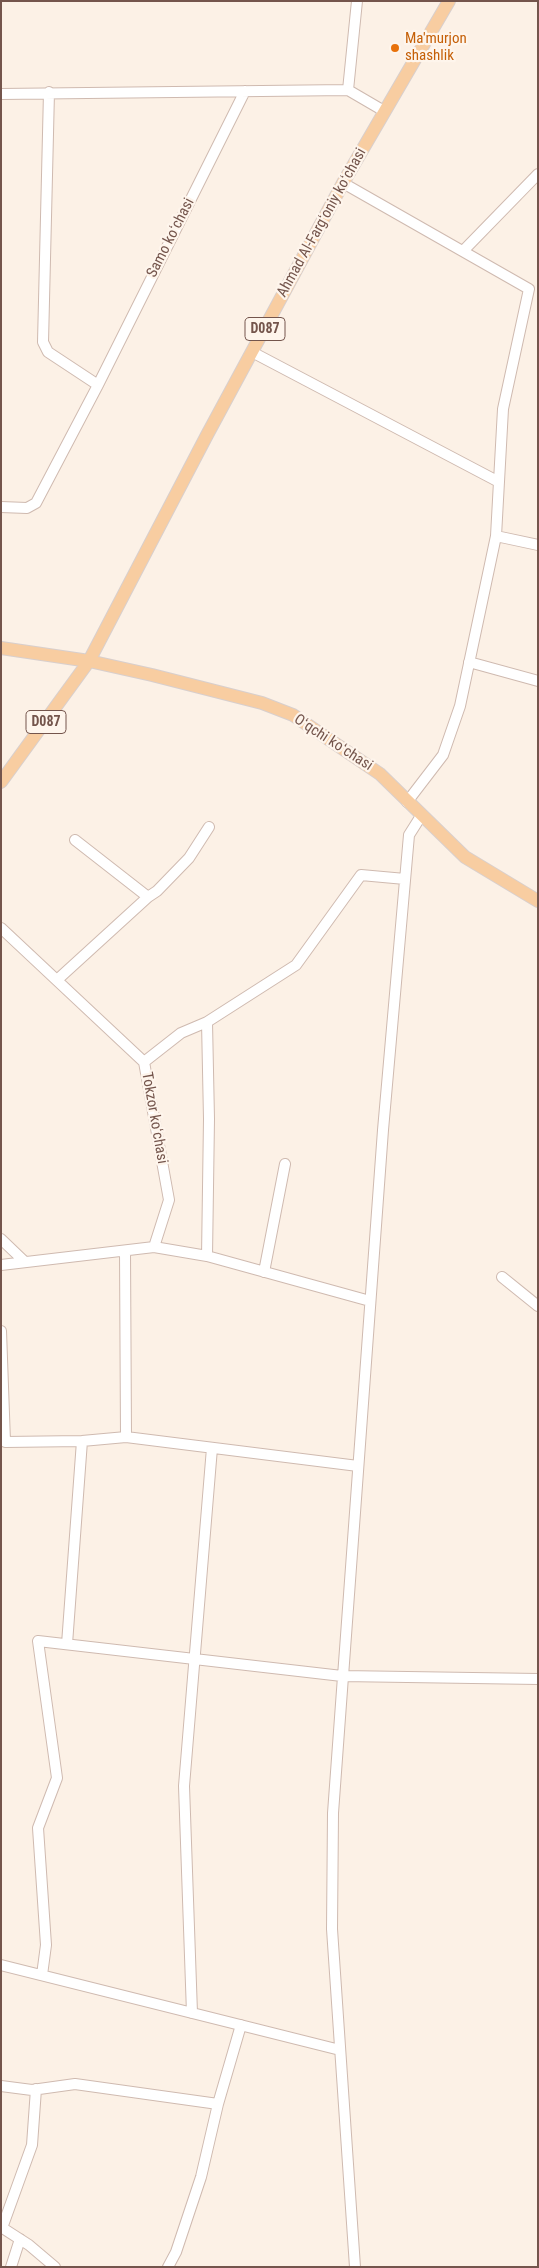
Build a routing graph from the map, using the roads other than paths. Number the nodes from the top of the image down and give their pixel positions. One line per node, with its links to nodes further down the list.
1 (357, 1): 3 (street)
2 (449, 1): 7 (main road, Ahmad Al-Fargʻoniy koʻchasi / D087)
3 (348, 90): 4 (street); 7 (street)
4 (244, 91): 5 (street); 13 (street, Samo koʻchasi)
5 (49, 92): 6 (street); 13 (street)
6 (1, 94)
7 (384, 111): 9 (main road, Ahmad Al-Fargʻoniy koʻchasi / D087)
8 (538, 174): 10 (street)
9 (343, 182): 10 (street); 12 (main road, Ahmad Al-Fargʻoniy koʻchasi / D087)
10 (464, 250): 11 (street)
11 (533, 290): 14 (street)
12 (252, 352): 14 (street); 19 (main road, Ahmad Al-Fargʻoniy koʻchasi / D087)
13 (98, 385): 15 (street, Samo koʻchasi)
14 (499, 482): 16 (street)
15 (1, 506)
16 (496, 536): 17 (street); 20 (street)
17 (538, 545)
18 (1, 648): 19 (main road, Oʻqchi koʻchasi)
19 (89, 661): 22 (main road, D087); 23 (main road, Oʻqchi koʻchasi)
20 (469, 662): 21 (street); 23 (street)
21 (538, 681)
22 (4, 775)
23 (407, 802): 24 (main road, Oʻqchi koʻchasi)
24 (421, 816): 27 (street); 29 (main road, Oʻqchi koʻchasi)
25 (209, 827): 28 (street)
26 (75, 840): 28 (street)
27 (405, 879): 32 (street); 43 (street)
28 (148, 897): 31 (street)
29 (538, 901)
30 (1, 928): 31 (street, Tokzor koʻchasi)
31 (57, 980): 33 (street, Tokzor koʻchasi)
32 (207, 1022): 33 (street); 38 (street)
33 (144, 1062): 36 (street, Tokzor koʻchasi)
34 (285, 1164): 41 (street)
35 (1, 1239): 39 (street)
36 (154, 1248): 37 (street); 38 (street)
37 (125, 1251): 39 (street); 46 (street)
38 (207, 1256): 41 (street)
39 (25, 1262): 40 (street)
40 (1, 1265)
41 (264, 1272): 43 (street)
42 (502, 1277): 44 (street)
43 (370, 1301): 49 (street)
44 (538, 1306)
45 (1, 1331): 47 (street)
46 (126, 1437): 47 (street); 48 (street)
47 (82, 1440): 50 (street)
48 (212, 1448): 49 (street); 51 (street)
49 (358, 1466): 52 (street)
50 (67, 1644): 51 (street); 55 (street)
51 (194, 1659): 52 (street); 56 (street)
52 (342, 1676): 53 (street); 58 (street)
53 (538, 1679)
54 (1, 1965): 55 (street)
55 (42, 1975): 56 (street)
56 (192, 2013): 57 (street)
57 (241, 2025): 58 (street); 61 (street)
58 (340, 2050): 67 (street)
59 (1, 2086): 60 (street)
60 (36, 2089): 61 (street); 62 (street)
61 (218, 2104): 66 (street)
62 (2, 2228): 63 (street)
63 (20, 2239): 64 (street); 65 (street)
64 (11, 2267)
65 (55, 2267)
66 (168, 2267)
67 (355, 2267)

